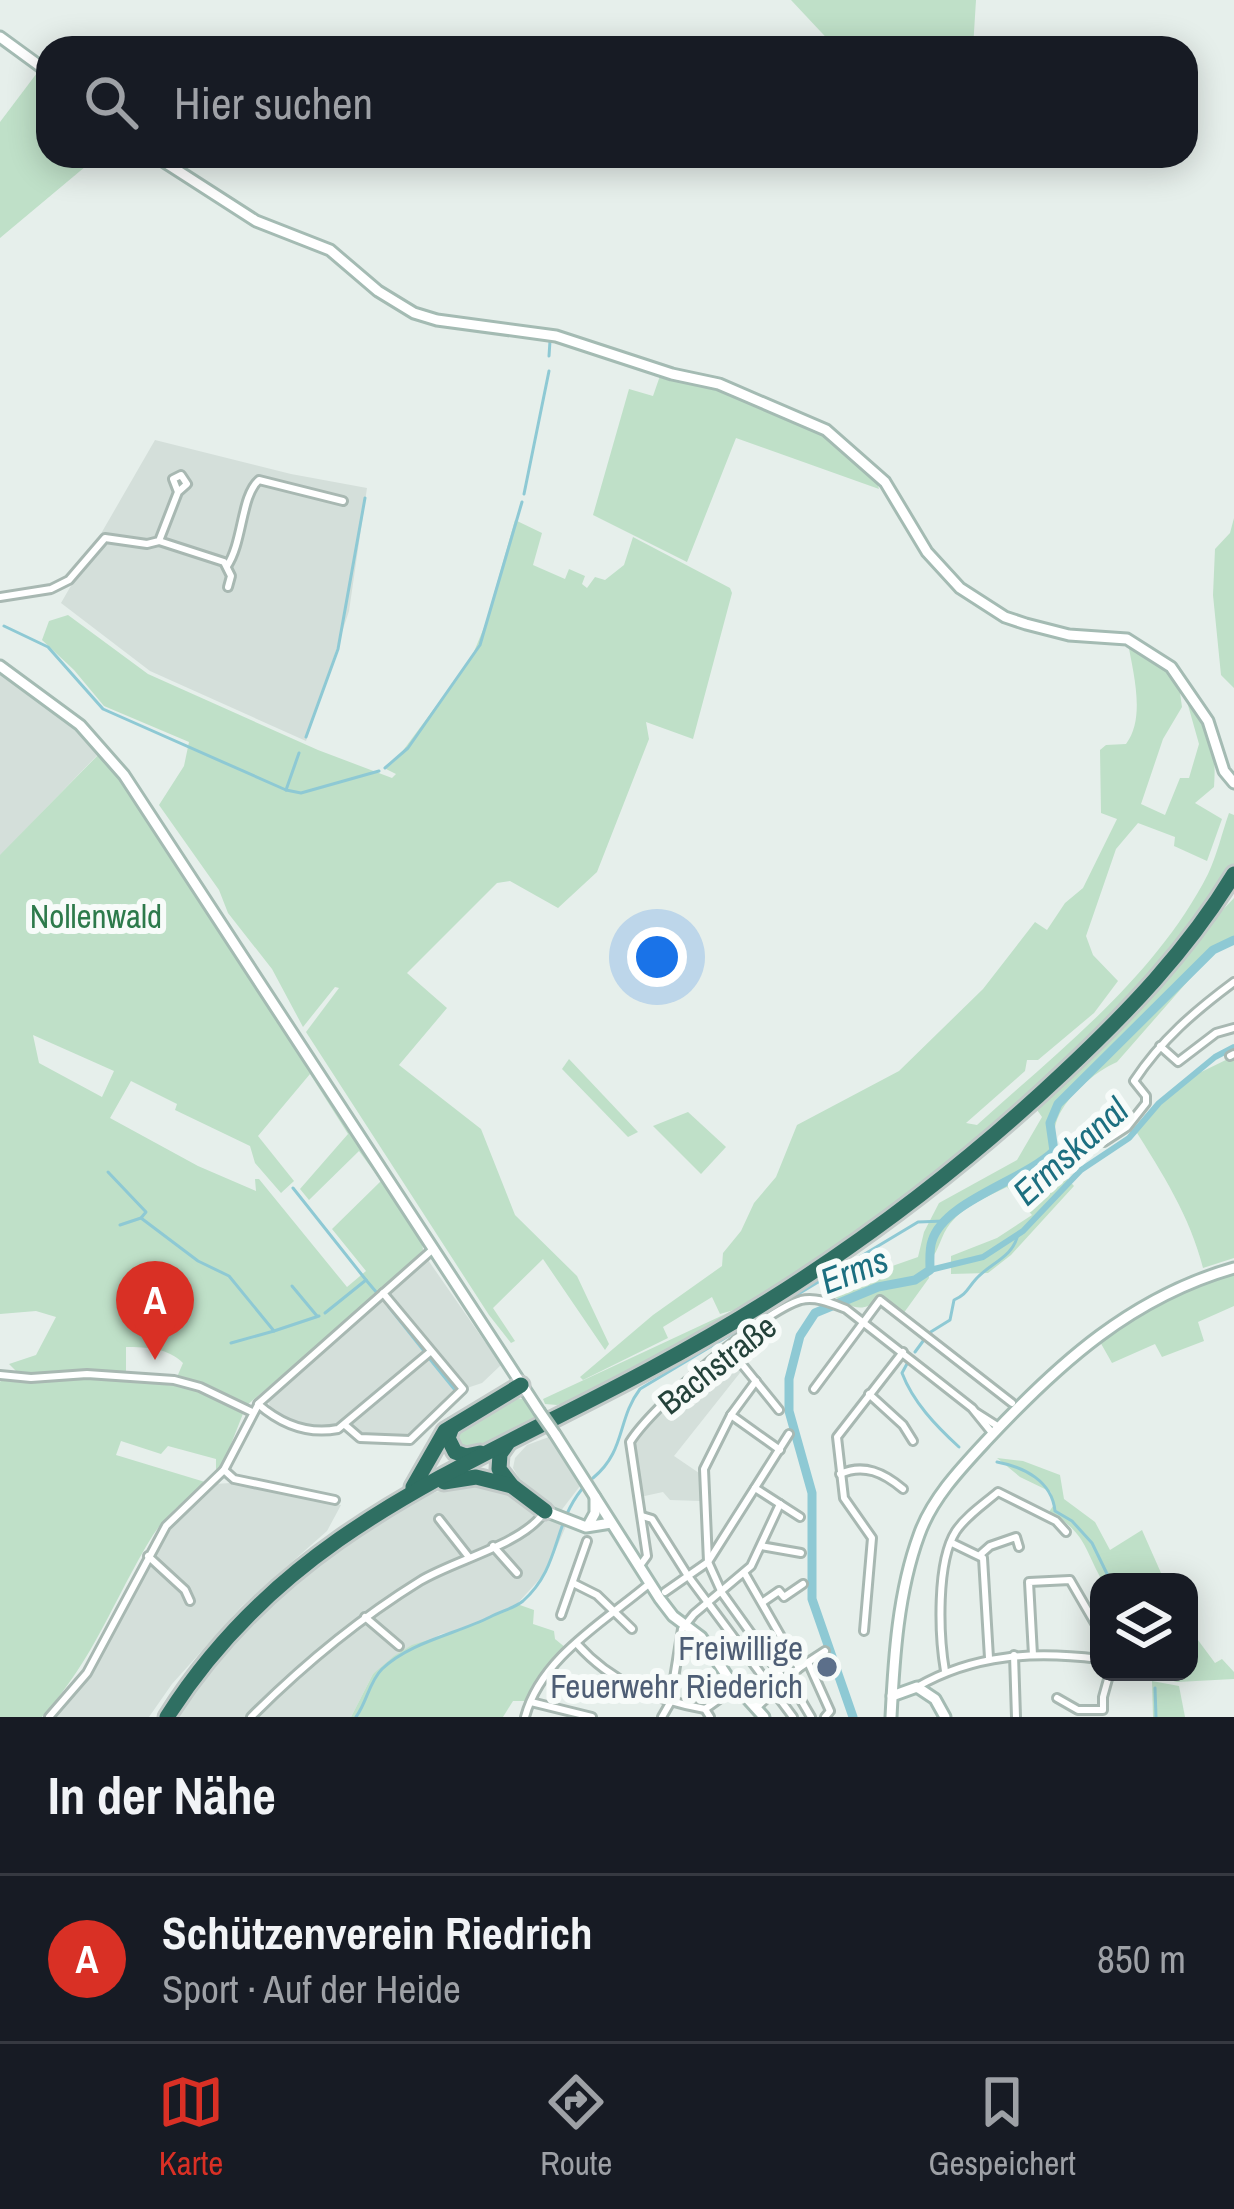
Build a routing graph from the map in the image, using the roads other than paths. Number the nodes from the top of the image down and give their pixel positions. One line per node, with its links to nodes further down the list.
1 (0, 37): 2 (street)
2 (36, 63)
3 (173, 168): 11 (street)
4 (178, 492): 6 (street)
5 (343, 501): 7 (street)
6 (159, 541): 7 (street); 9 (street)
7 (227, 566): 8 (street)
8 (228, 587)
9 (0, 597)
10 (0, 666): 17 (street)
11 (1234, 783)
12 (1234, 874): 40 (highway)
13 (1234, 982): 15 (street)
14 (1234, 1028): 15 (street)
15 (1160, 1046): 16 (street)
16 (1104, 1142)
17 (432, 1250): 19 (street); 26 (street)
18 (1234, 1268): 37 (street)
19 (383, 1293): 22 (street); 30 (street)
20 (865, 1323): 21 (street, Bachstraße); 23 (street, Bachstraße); 27 (street); 29 (street)
21 (728, 1346): 25 (street); 53 (street, Bachstraße)
22 (430, 1352): 36 (street); 36 (street)
23 (903, 1352): 28 (street); 33 (street, Bachstraße)
24 (0, 1375): 32 (street)
25 (756, 1381): 31 (street); 34 (street)
26 (521, 1385): 35 (highway); 49 (street, bridge)
27 (814, 1389)
28 (869, 1394): 39 (street); 44 (street)
29 (1012, 1403)
30 (258, 1404): 32 (street); 36 (street)
31 (778, 1410)
32 (252, 1412): 43 (street)
33 (977, 1413): 37 (street, Bachstraße); 37 (street, Bachstraße)
34 (731, 1415): 42 (street); 68 (street)
35 (453, 1424): 41 (highway); 48 (highway)
36 (345, 1425)
37 (996, 1430): 103 (street)
38 (789, 1435): 42 (street)
39 (913, 1441)
40 (509, 1442): 41 (highway); 45 (highway)
41 (492, 1450): 48 (highway)
42 (780, 1450): 46 (street)
43 (224, 1470): 50 (street); 66 (street)
44 (840, 1474): 47 (street); 87 (street)
45 (512, 1486): 48 (highway); 52 (highway)
46 (755, 1488): 51 (street); 68 (street)
47 (902, 1489)
48 (411, 1492): 110 (highway)
49 (595, 1498): 56 (street); 57 (street)
50 (335, 1500)
51 (780, 1504): 54 (street); 62 (street)
52 (551, 1515): 57 (street); 61 (street)
53 (642, 1516): 69 (street, Bachstraße); 72 (street)
54 (800, 1517)
55 (439, 1519): 67 (street)
56 (608, 1519): 57 (street); 69 (street)
57 (580, 1525)
58 (1066, 1532): 60 (street)
59 (587, 1541): 73 (street)
60 (952, 1543): 65 (street); 97 (street)
61 (493, 1546): 67 (street); 70 (street)
62 (761, 1546): 64 (street); 71 (street)
63 (1019, 1547): 65 (street)
64 (801, 1553)
65 (981, 1554): 93 (street)
66 (148, 1556): 78 (street); 109 (street)
67 (468, 1556): 84 (street)
68 (708, 1562): 72 (street); 77 (street)
69 (639, 1567): 74 (street)
70 (517, 1573)
71 (745, 1574): 77 (street); 80 (street)
72 (688, 1576): 76 (street); 79 (street)
73 (573, 1583): 81 (street); 83 (street)
74 (650, 1583): 81 (street); 85 (street)
75 (802, 1584): 80 (street)
76 (664, 1592)
77 (722, 1593): 79 (street); 98 (street)
78 (190, 1601)
79 (708, 1603): 85 (street); 102 (street)
80 (762, 1603): 96 (street)
81 (615, 1612): 86 (street); 88 (street)
82 (1090, 1614): 92 (street)
83 (561, 1615)
84 (365, 1617): 89 (street); 111 (street)
85 (685, 1624): 100 (street); 106 (street)
86 (632, 1629)
87 (864, 1631)
88 (577, 1644): 105 (street); 106 (street)
89 (399, 1646)
90 (825, 1652): 95 (street)
91 (1015, 1655): 92 (street); 93 (street); 120 (street)
92 (1033, 1655): 94 (street)
93 (989, 1658): 97 (street)
94 (1090, 1658)
95 (808, 1662): 96 (street); 117 (street)
96 (800, 1668): 98 (street)
97 (945, 1671): 101 (street)
98 (786, 1680): 102 (street); 116 (street)
99 (1107, 1681): 104 (street)
100 (736, 1687): 107 (street); 108 (street)
101 (917, 1687): 103 (street); 119 (street)
102 (772, 1692): 107 (street); 115 (street)
103 (892, 1696): 118 (street)
104 (1057, 1698)
105 (530, 1701): 112 (street); 113 (street)
106 (670, 1703): 108 (street); 114 (street)
107 (760, 1712)
108 (708, 1713)
109 (52, 1716)
110 (167, 1717)
111 (251, 1717)
112 (525, 1717)
113 (592, 1717)
114 (662, 1717)
115 (793, 1717)
116 (811, 1717)
117 (825, 1717)
118 (890, 1717)
119 (945, 1717)
120 (1016, 1717)

